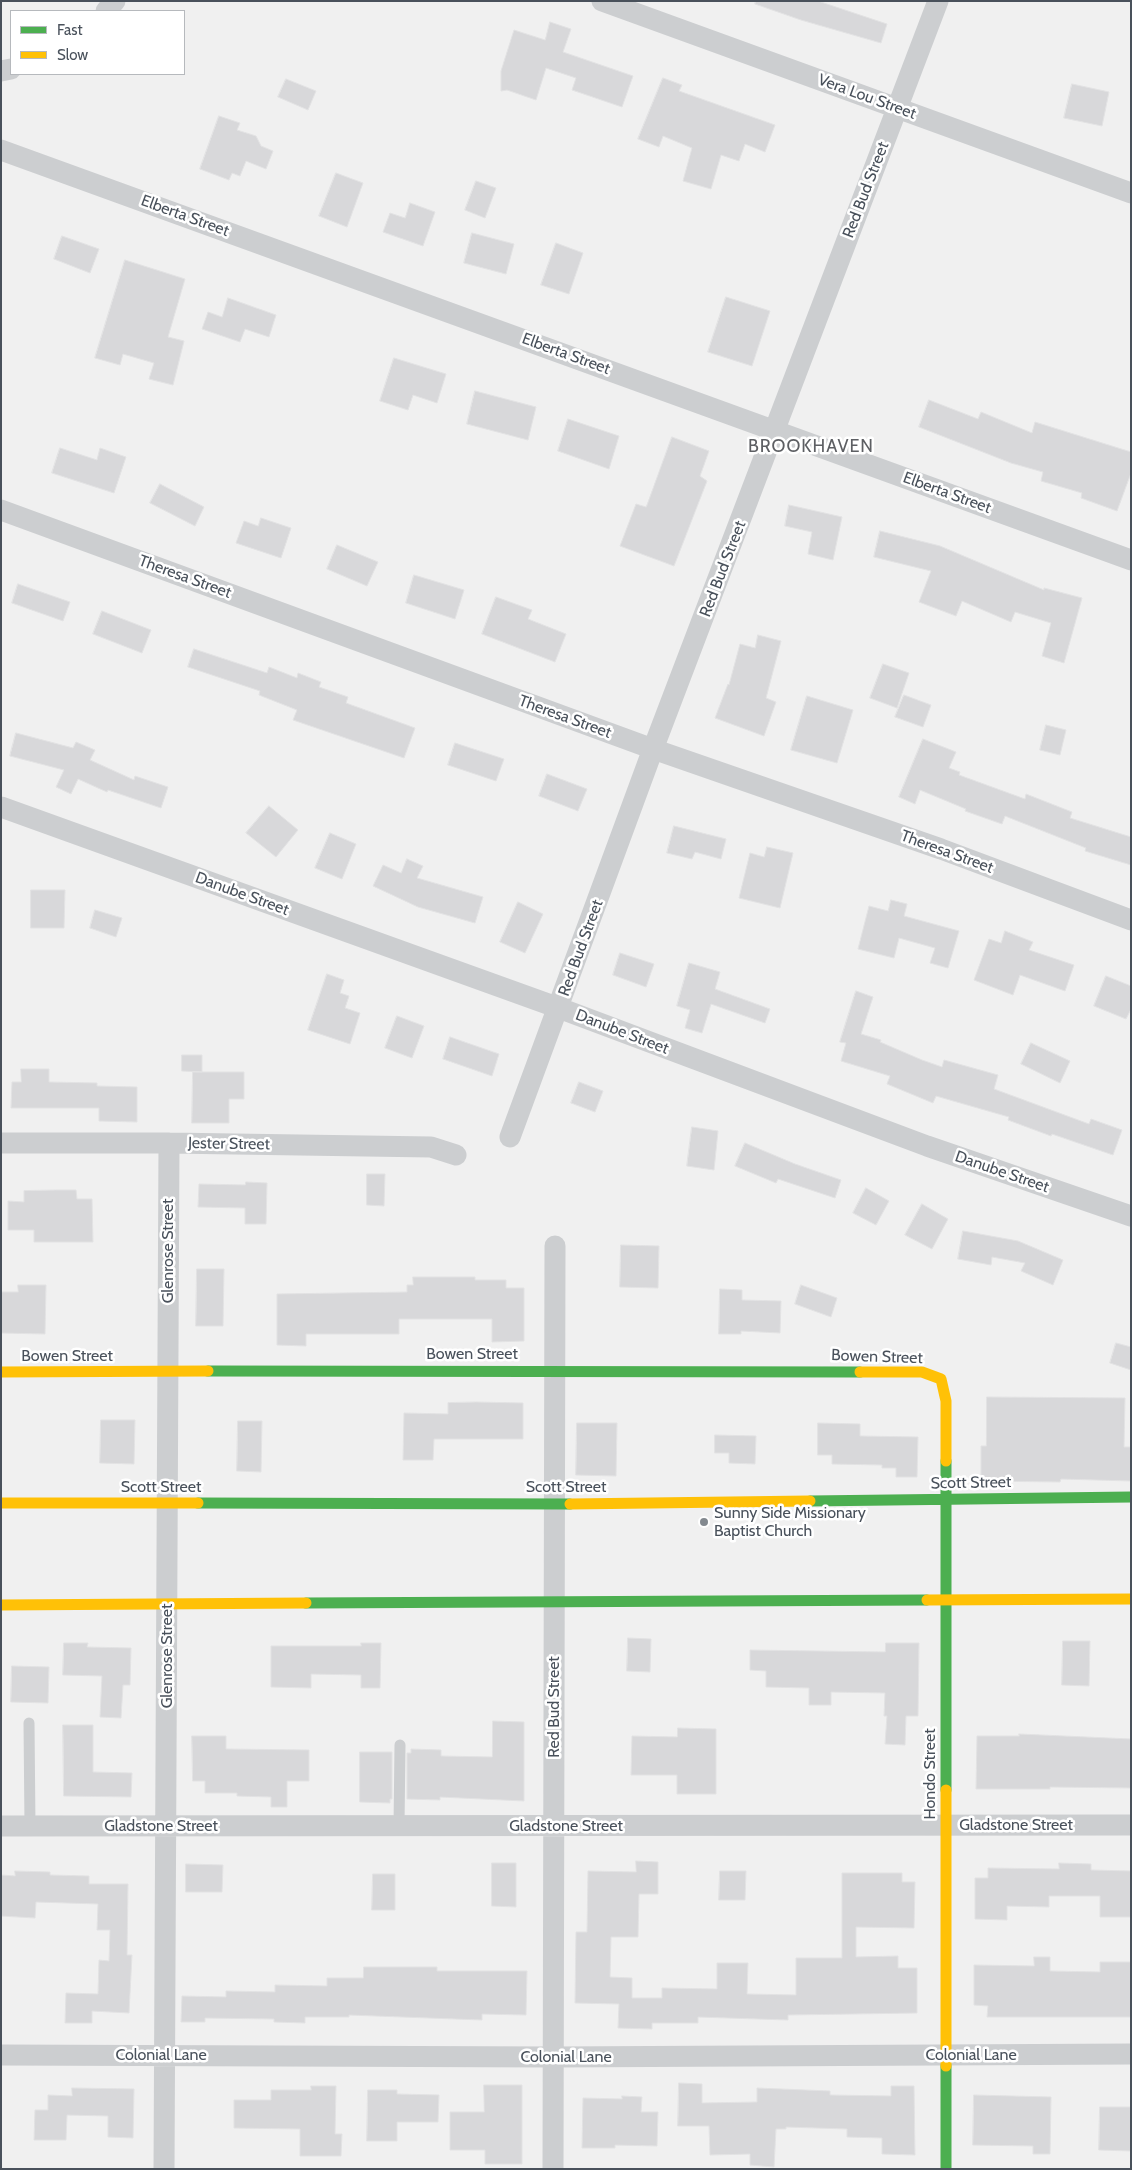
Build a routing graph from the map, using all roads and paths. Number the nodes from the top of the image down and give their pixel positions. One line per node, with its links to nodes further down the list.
1 (602, 1): 3 (street, Vera Lou Street)
2 (938, 1): 3 (street, Red Bud Street)
3 (897, 108): 5 (street, Vera Lou Street); 6 (street, Red Bud Street)
4 (1, 150): 6 (street, Elberta Street)
5 (1131, 193)
6 (776, 430): 8 (street, Elberta Street); 9 (street, Red Bud Street)
7 (1, 510): 9 (street, Theresa Street)
8 (1131, 560)
9 (653, 749): 11 (street, Theresa Street); 12 (street, Red Bud Street)
10 (1, 807): 12 (street, Danube Street)
11 (1131, 920)
12 (559, 1008): 13 (street, Red Bud Street); 17 (street, Danube Street)
13 (510, 1137)
14 (1, 1143): 15 (street, Jester Street)
15 (169, 1143): 16 (street, Jester Street); 20 (street, Glenrose Street)
16 (456, 1155)
17 (1131, 1216)
18 (555, 1246): 19 (street, Red Bud Street)
19 (554, 1370): 20 (main road, Bowen Street); 22 (main road, Bowen Street); 27 (street, Red Bud Street)
20 (168, 1371): 21 (main road, Bowen Street); 26 (street, Glenrose Street)
21 (1, 1372)
22 (942, 1379): 24 (main road, Hondo Street)
23 (1131, 1497): 24 (main road, Scott Street)
24 (946, 1500): 27 (main road, Scott Street); 29 (main road, Hondo Street)
25 (1, 1503): 26 (main road, Scott Street)
26 (167, 1503): 27 (main road, Scott Street); 30 (street, Glenrose Street)
27 (554, 1504): 31 (street, Red Bud Street)
28 (1131, 1599): 29 (main road)
29 (946, 1601): 31 (main road); 35 (main road, Hondo Street)
30 (167, 1602): 31 (main road); 32 (main road); 39 (street, Glenrose Street)
31 (554, 1602): 41 (street, Red Bud Street)
32 (1, 1605)
33 (29, 1723): 38 (lane)
34 (400, 1745): 40 (lane)
35 (946, 1825): 36 (street, Gladstone Street); 41 (street, Gladstone Street); 45 (main road, Hondo Street)
36 (1131, 1825)
37 (1, 1826): 38 (street, Gladstone Street)
38 (30, 1826): 39 (street, Gladstone Street)
39 (166, 1826): 40 (street, Gladstone Street); 44 (street, Glenrose Street)
40 (400, 1826): 41 (street, Gladstone Street)
41 (554, 1826): 46 (street, Red Bud Street)
42 (1131, 2054): 45 (street, Colonial Lane)
43 (1, 2055): 44 (street, Colonial Lane)
44 (165, 2055): 46 (street, Colonial Lane); 47 (street, Glenrose Street)
45 (946, 2055): 46 (street, Colonial Lane); 49 (main road, Hondo Street)
46 (554, 2057): 48 (street, Red Bud Street)
47 (164, 2169)
48 (554, 2169)
49 (946, 2169)

